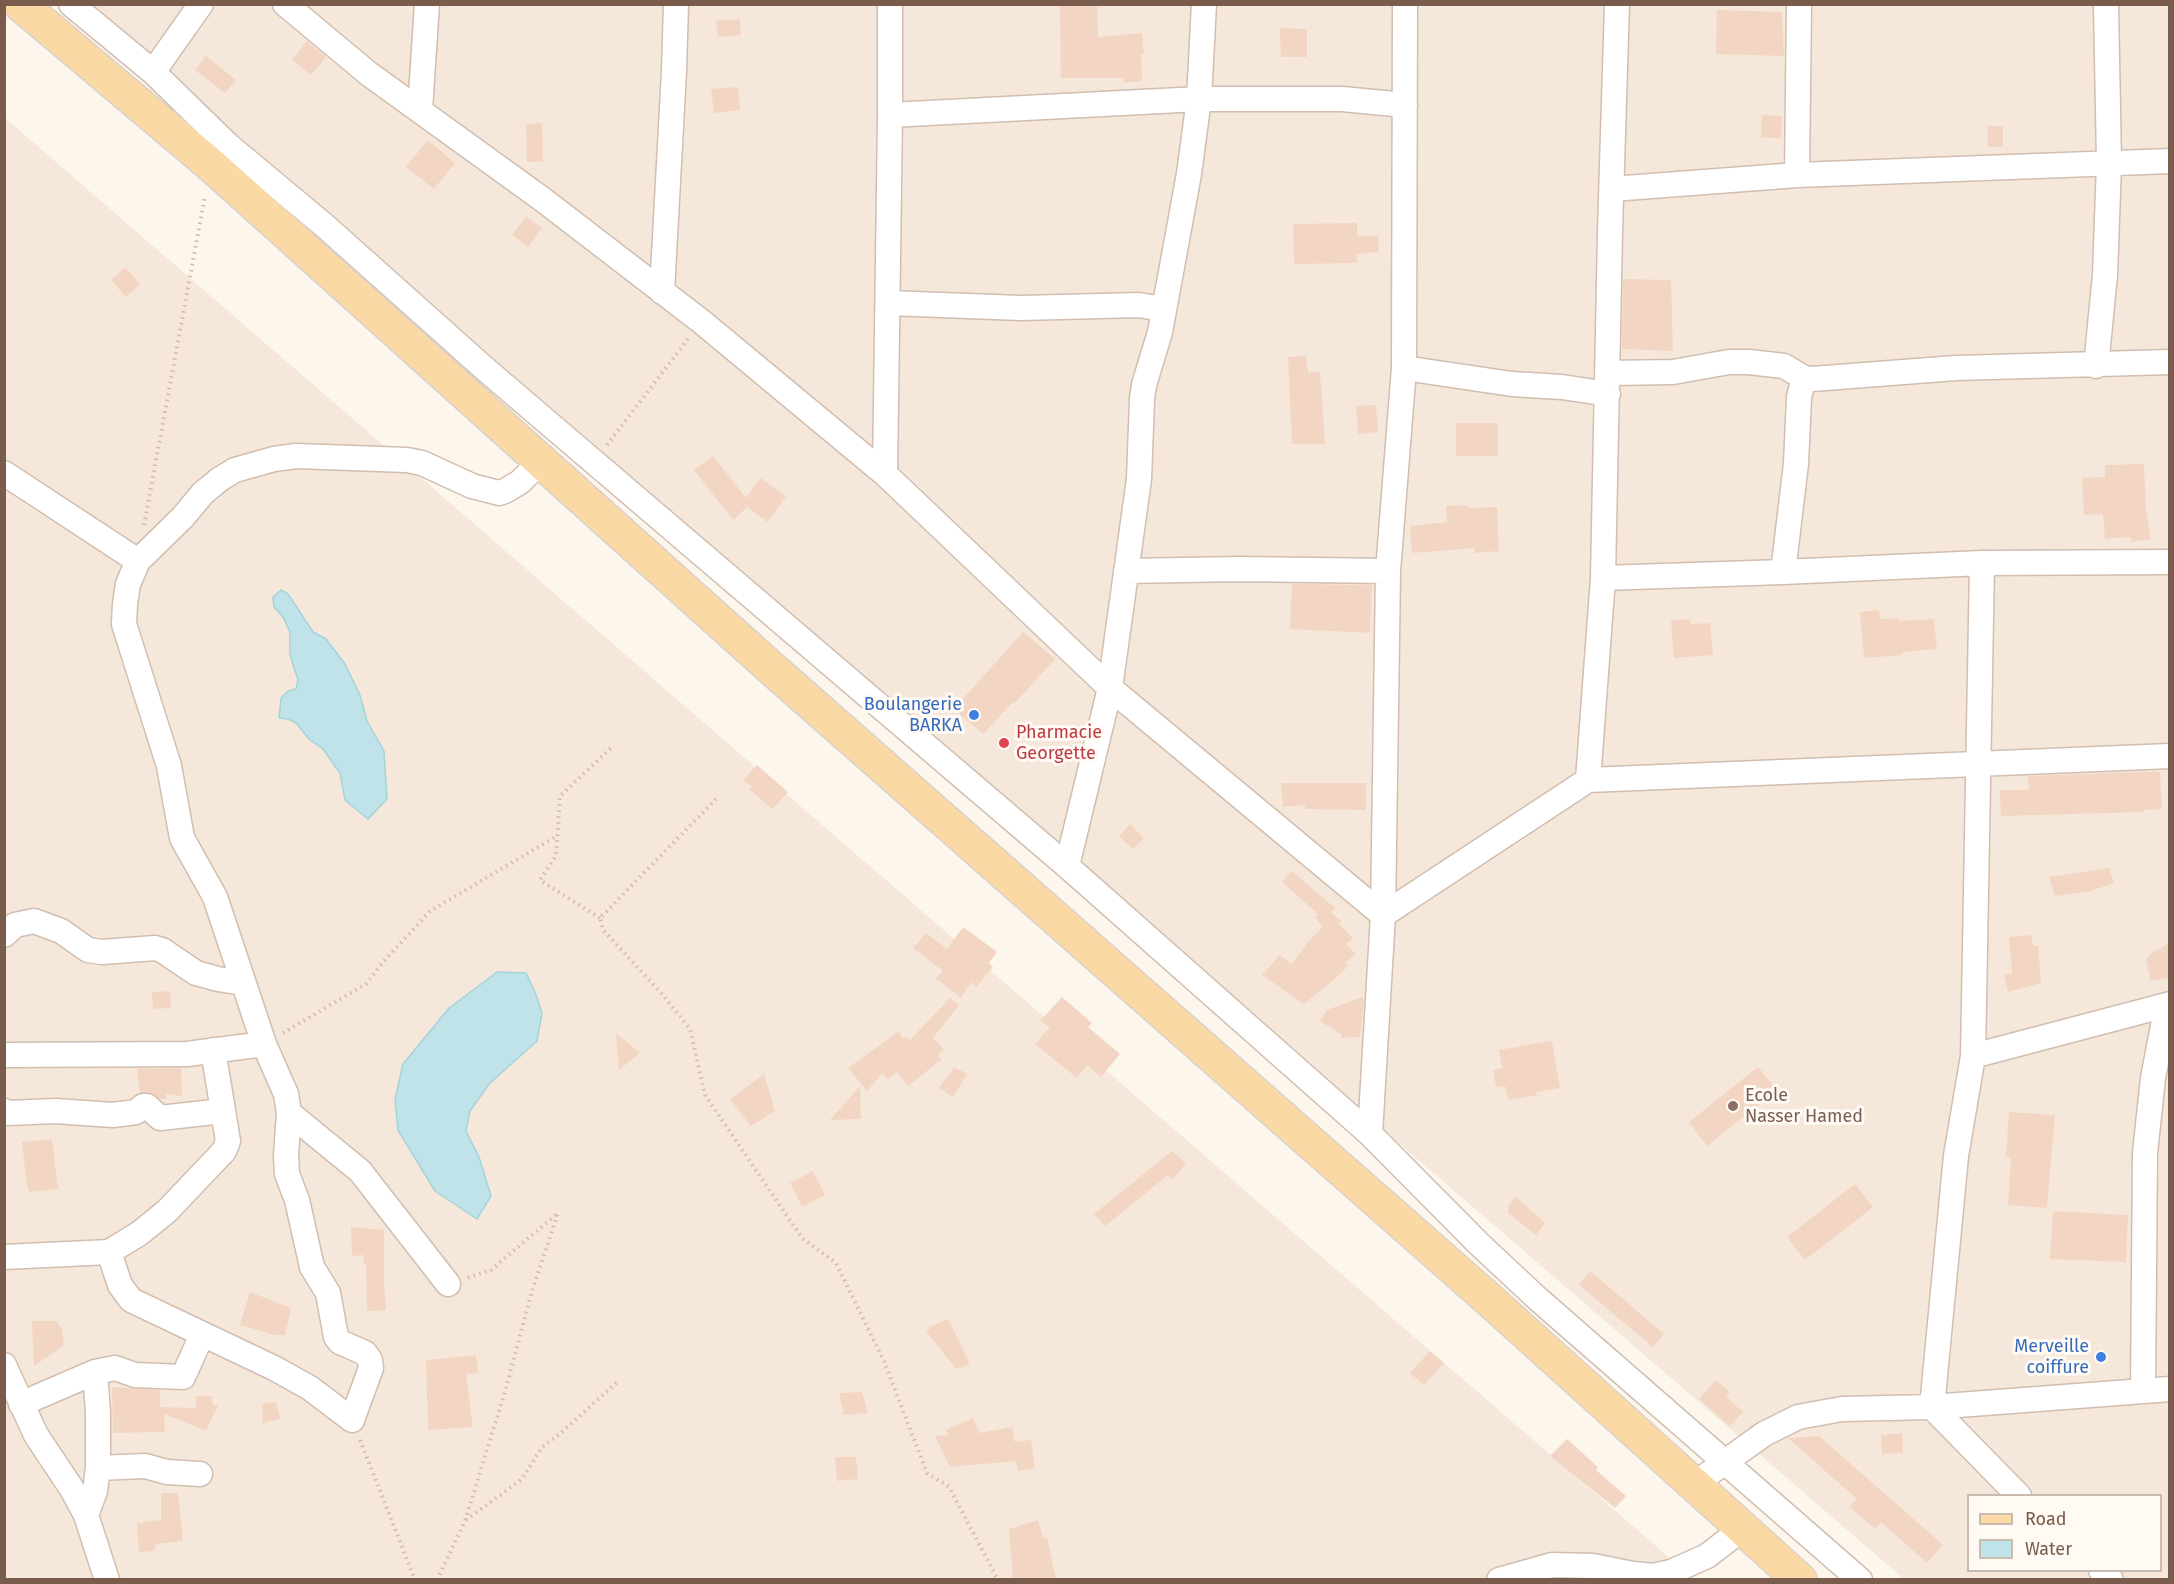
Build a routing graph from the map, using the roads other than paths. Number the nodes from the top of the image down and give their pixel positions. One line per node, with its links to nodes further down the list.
1 (20, 4): 30 (main road)
2 (71, 4): 13 (street)
3 (201, 4): 13 (street)
4 (285, 4): 16 (street)
5 (427, 4): 16 (street)
6 (676, 4): 22 (street)
7 (890, 4): 17 (street)
8 (1204, 4): 14 (street)
9 (1405, 4): 15 (street)
10 (1617, 4): 21 (street)
11 (1799, 4): 20 (street)
12 (2106, 4): 19 (street)
13 (153, 72): 44 (street)
14 (1199, 99): 15 (street); 17 (street); 24 (street)
15 (1405, 105): 27 (street)
16 (420, 110): 22 (street)
17 (890, 115): 23 (street)
18 (2169, 161): 19 (street)
19 (2109, 163): 20 (street); 26 (street)
20 (1797, 175): 21 (street)
21 (1612, 189): 29 (street)
22 (662, 292): 32 (street)
23 (888, 303): 24 (street); 32 (street)
24 (1163, 309): 36 (street)
25 (2169, 362): 26 (street)
26 (2096, 366): 28 (street)
27 (1404, 368): 29 (street); 37 (street)
28 (1804, 378): 29 (street); 38 (street)
29 (1608, 383): 39 (street)
30 (541, 461): 33 (street); 70 (main road)
31 (4, 473): 33 (street)
32 (885, 474): 40 (street)
33 (138, 561): 47 (street)
34 (2169, 562): 35 (street)
35 (1982, 563): 38 (street); 42 (street)
36 (1126, 571): 37 (street); 40 (street)
37 (1388, 571): 45 (street)
38 (1783, 572): 39 (street)
39 (1603, 578): 43 (street)
40 (1110, 688): 44 (street); 45 (street)
41 (2169, 756): 42 (street)
42 (1979, 765): 43 (street); 52 (street)
43 (1588, 780): 45 (street)
44 (1067, 866): 56 (street)
45 (1383, 915): 56 (street)
46 (4, 934): 47 (street)
47 (243, 983): 49 (street)
48 (2168, 1005): 52 (street); 64 (street)
49 (264, 1044): 50 (street); 55 (street)
50 (213, 1050): 51 (street); 54 (street)
51 (4, 1055)
52 (1973, 1056): 66 (street)
53 (4, 1111): 54 (street)
54 (223, 1111): 57 (street)
55 (289, 1113): 59 (street); 60 (street)
56 (1370, 1134): 67 (street)
57 (109, 1252): 58 (street); 60 (street)
58 (4, 1257)
59 (448, 1284)
60 (202, 1335): 62 (street)
61 (4, 1365): 65 (street)
62 (95, 1372): 65 (street); 68 (street)
63 (2169, 1389): 64 (street)
64 (2143, 1390): 66 (street)
65 (21, 1404): 72 (street)
66 (1932, 1407): 67 (street); 71 (street)
67 (1724, 1463): 70 (street); 77 (street)
68 (98, 1468): 69 (street); 72 (street)
69 (200, 1474)
70 (1693, 1485): 73 (main road)
71 (2017, 1494)
72 (86, 1515): 74 (street)
73 (1742, 1529): 75 (street); 76 (main road)
74 (107, 1580)
75 (1499, 1580)
76 (1800, 1580)
77 (1860, 1580)

